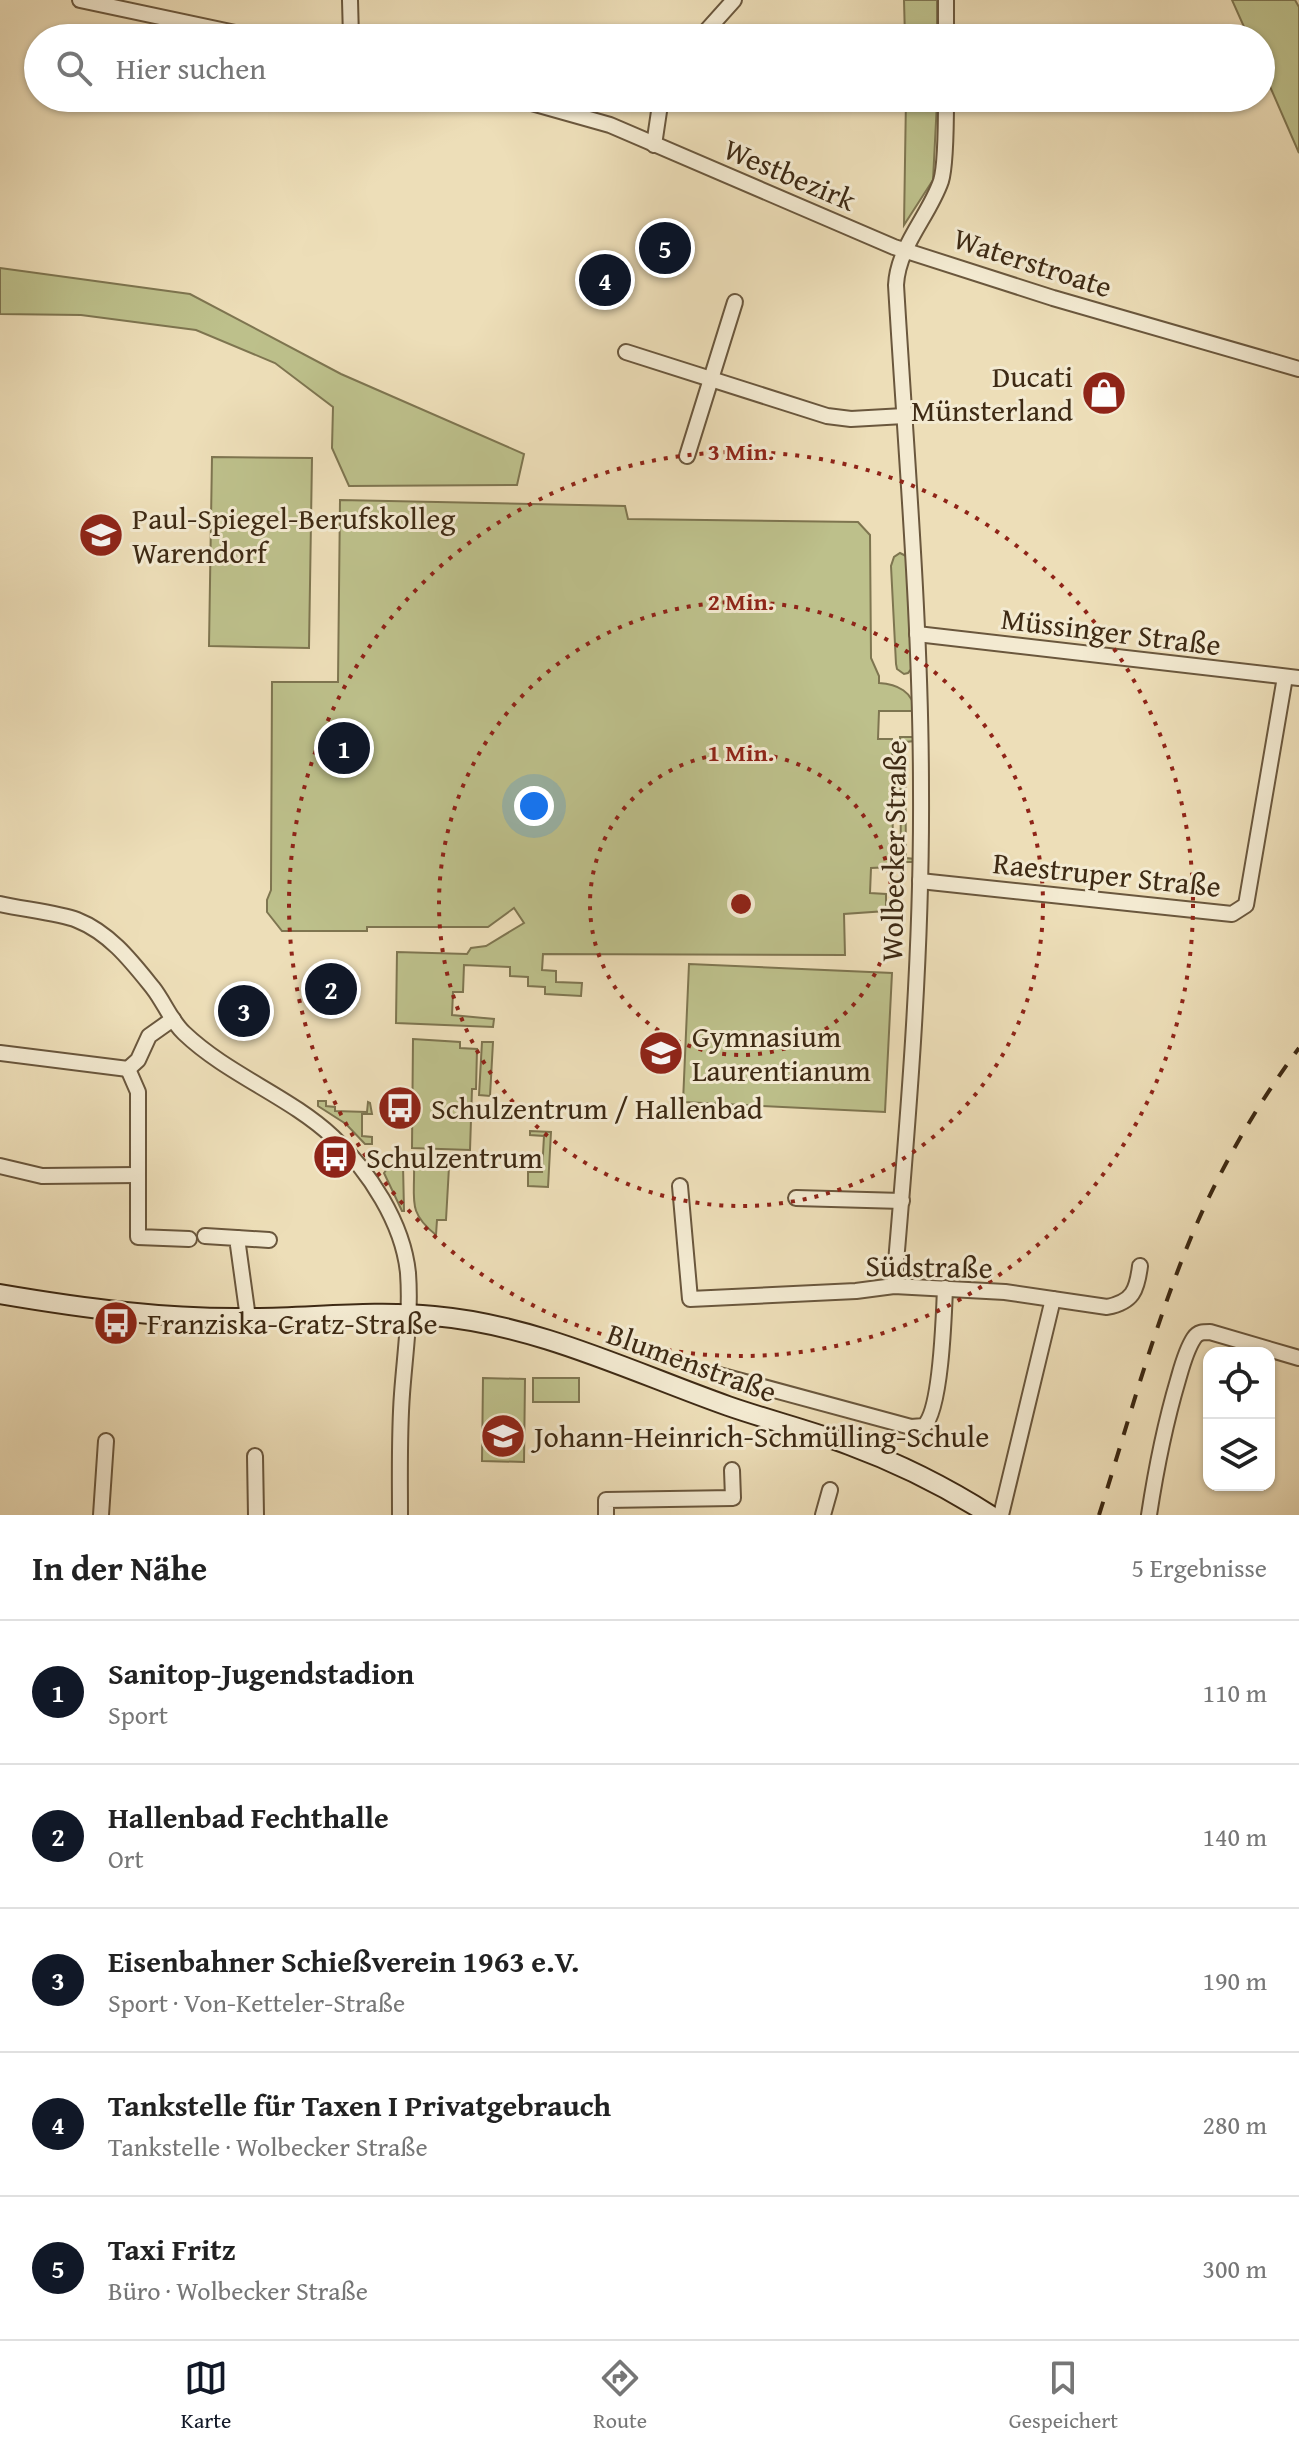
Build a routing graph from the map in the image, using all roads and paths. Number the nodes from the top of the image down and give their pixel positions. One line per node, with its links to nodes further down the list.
1 (80, 0): 5 (street)
2 (350, 0): 6 (street)
3 (734, 0): 7 (street)
4 (946, 0): 8 (street)
5 (193, 24)
6 (351, 24)
7 (713, 24)
8 (946, 24)
9 (567, 112): 12 (street, Westbezirk)
10 (659, 112): 12 (street)
11 (945, 112): 13 (street, Waterstroate)
12 (654, 145): 13 (street, Westbezirk)
13 (906, 250): 16 (street, Waterstroate); 18 (street, Wolbecker Straße)
14 (735, 302): 17 (street)
15 (626, 352): 17 (street)
16 (1299, 369)
17 (710, 379): 18 (street); 19 (street)
18 (904, 416): 20 (street, Wolbecker Straße)
19 (687, 456)
20 (917, 634): 21 (street, Müssinger Straße); 22 (street, Wolbecker Straße)
21 (1292, 678): 22 (street, Raestruper Straße)
22 (920, 881): 31 (street, Wolbecker Straße)
23 (0, 904): 24 (street)
24 (173, 1019): 26 (street); 41 (street)
25 (0, 1053): 26 (street)
26 (128, 1069): 28 (street)
27 (0, 1166): 28 (street)
28 (137, 1175): 34 (street)
29 (680, 1186): 37 (street, Südstraße)
30 (796, 1198): 31 (street)
31 (902, 1201): 37 (street, Wolbecker Straße)
32 (205, 1236): 33 (street)
33 (237, 1238): 35 (street); 42 (street)
34 (189, 1239)
35 (269, 1240)
36 (1140, 1266): 40 (street, Südstraße)
37 (894, 1286): 38 (street, Südstraße)
38 (945, 1288): 40 (street, Südstraße); 44 (street)
39 (0, 1294): 42 (street, Blumenstraße)
40 (1053, 1299): 55 (street)
41 (409, 1314): 42 (street, Blumenstraße); 51 (street); 54 (street, Blumenstraße)
42 (248, 1318)
43 (1299, 1358): 56 (street)
44 (719, 1375)
45 (106, 1441): 49 (street)
46 (255, 1456): 50 (street)
47 (732, 1470): 52 (street)
48 (830, 1490): 53 (street)
49 (101, 1515)
50 (256, 1515)
51 (400, 1515)
52 (606, 1515)
53 (823, 1515)
54 (990, 1515)
55 (1001, 1515)
56 (1149, 1515)

